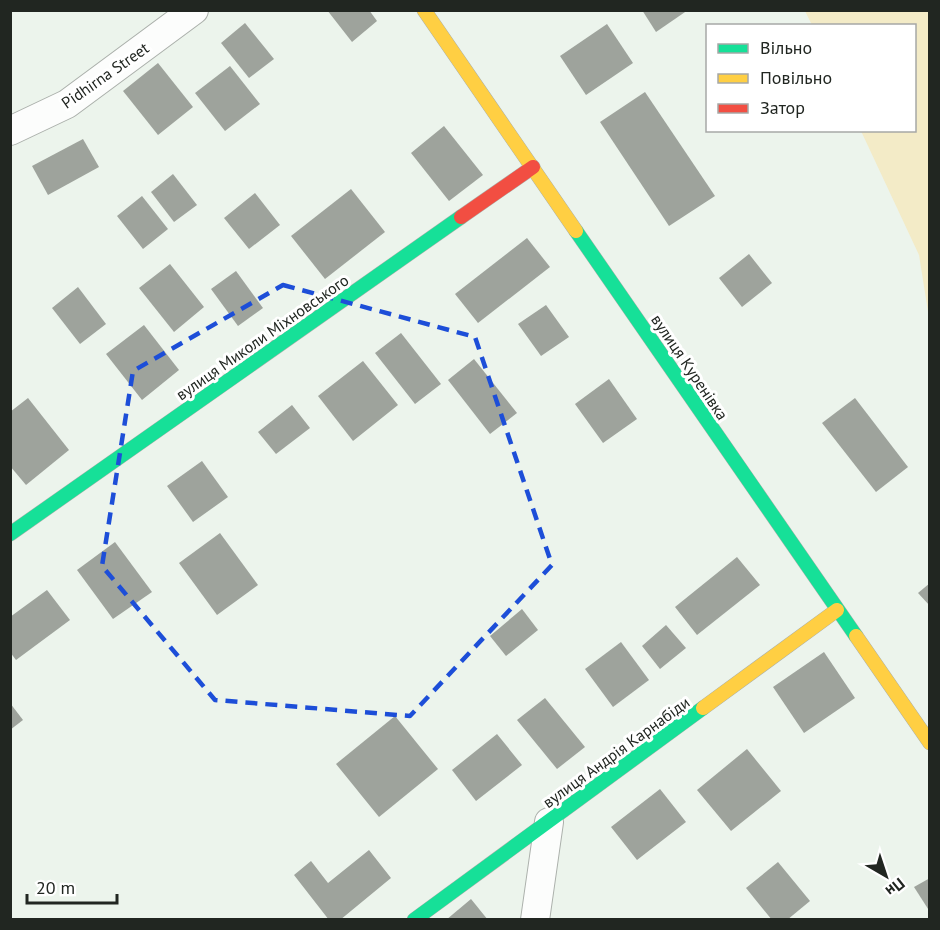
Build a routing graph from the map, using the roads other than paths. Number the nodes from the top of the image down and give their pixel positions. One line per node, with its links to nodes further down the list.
1 (194, 10): 3 (street, Pidhirna Street)
2 (424, 10): 4 (street, вулиця Куренівка)
3 (10, 131)
4 (533, 167): 5 (street, вулиця Миколи Міхновського); 6 (street, вулиця Куренівка)
5 (10, 534)
6 (837, 610): 7 (street, вулиця Куренівка); 8 (street, вулиця Андрія Карнабіди)
7 (930, 743)
8 (549, 822): 9 (street, вулиця Андрія Карнабіди); 10 (street)
9 (414, 920)
10 (535, 920)

